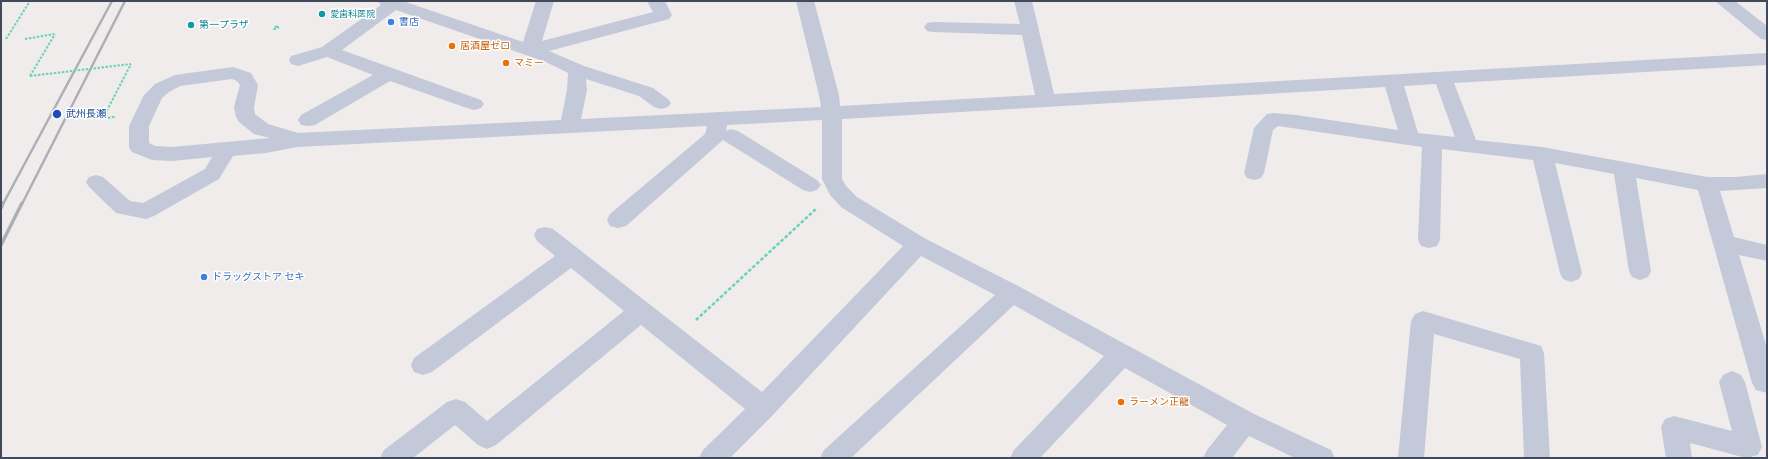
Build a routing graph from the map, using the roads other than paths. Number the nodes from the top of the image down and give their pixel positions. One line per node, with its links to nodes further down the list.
1 (546, 1): 10 (street)
2 (656, 1): 10 (street)
3 (805, 1): 22 (street)
4 (1023, 1): 8 (street)
5 (1724, 1): 9 (street)
6 (403, 3): 10 (street); 11 (street)
7 (933, 27): 8 (street)
8 (1029, 30): 19 (street)
9 (1767, 35)
10 (530, 50): 14 (street)
11 (328, 51): 12 (street); 15 (street)
12 (298, 60)
13 (1767, 60): 16 (street)
14 (577, 70): 20 (street); 26 (street)
15 (388, 74): 21 (street); 24 (street)
16 (1443, 78): 17 (street); 31 (street)
17 (1393, 81): 18 (street); 28 (street)
18 (1269, 88): 19 (street); 25 (street)
19 (1046, 101): 22 (street)
20 (661, 103)
21 (474, 104)
22 (831, 113): 23 (street); 44 (street)
23 (718, 119): 26 (street); 40 (street)
24 (308, 120)
25 (1296, 121): 28 (street); 35 (street)
26 (569, 126): 29 (street)
27 (731, 136): 39 (street)
28 (1410, 139): 30 (street)
29 (297, 140): 32 (street); 32 (street)
30 (1432, 141): 31 (street); 42 (street)
31 (1468, 145): 33 (street)
32 (226, 150): 37 (street)
33 (1542, 154): 34 (street); 48 (street)
34 (1624, 169): 38 (street); 47 (street)
35 (1254, 173)
36 (1767, 181): 38 (street)
37 (96, 182)
38 (1707, 184): 43 (street)
39 (810, 185)
40 (618, 220)
41 (545, 235): 46 (street)
42 (1429, 240)
43 (1724, 243): 45 (street); 54 (street)
44 (918, 244): 49 (street); 55 (street)
45 (1767, 253)
46 (571, 256): 50 (street); 52 (street)
47 (1640, 271)
48 (1571, 273)
49 (1012, 293): 51 (street); 59 (street)
50 (640, 312): 55 (street); 57 (street)
51 (1122, 354): 56 (street); 60 (street)
52 (423, 365)
53 (1732, 382): 65 (street)
54 (1765, 383)
55 (763, 408): 58 (street)
56 (1245, 422): 61 (street); 62 (street)
57 (393, 458)
58 (712, 458)
59 (833, 458)
60 (1023, 458)
61 (1216, 458)
62 (1322, 458)
63 (1411, 458): 64 (street)
64 (1537, 458)
65 (1679, 458)

